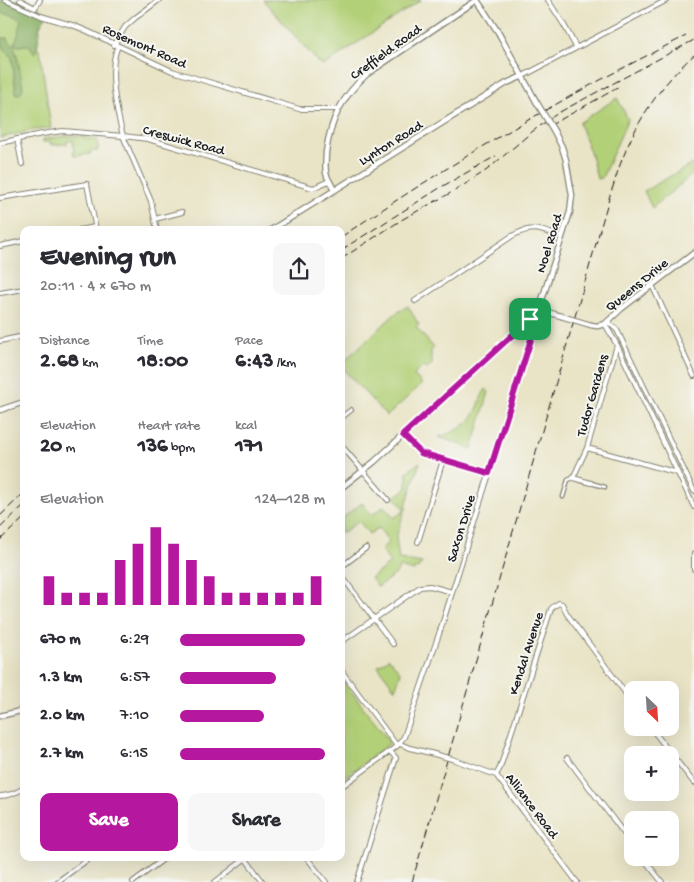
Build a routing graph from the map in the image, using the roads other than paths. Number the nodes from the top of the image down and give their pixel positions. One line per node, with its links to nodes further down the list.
1 (5, 0): 10 (street, Rosemont Road)
2 (40, 0): 7 (street)
3 (477, 0): 13 (street, Noel Road); 14 (street, Creffield Road)
4 (548, 0): 12 (street)
5 (655, 0): 9 (street)
6 (667, 0): 9 (street)
7 (23, 1): 10 (street)
8 (156, 1): 11 (street)
9 (658, 5): 12 (street)
10 (22, 7): 11 (street, Rosemont Road)
11 (116, 46): 14 (street, Rosemont Road); 15 (street)
12 (576, 47): 13 (street)
13 (522, 76): 20 (street, Lynton Road); 27 (street, Noel Road, bridge)
14 (338, 109): 19 (street, Creffield Road)
15 (124, 136): 16 (street, Creswick Road); 19 (street, Creswick Road); 23 (street)
16 (17, 139): 17 (street, Creswick Road); 18 (street)
17 (0, 144)
18 (22, 164)
19 (330, 181): 20 (street, Creffield Road)
20 (334, 190): 26 (street, Lynton Road)
21 (0, 198): 24 (street)
22 (182, 212): 23 (street)
23 (155, 219): 25 (street)
24 (96, 226)
25 (156, 226)
26 (277, 226)
27 (562, 237): 34 (street); 35 (street, Noel Road)
28 (20, 242): 29 (street)
29 (0, 246)
30 (694, 253): 31 (street, Queens Drive)
31 (652, 285): 37 (street, Queens Drive); 41 (street)
32 (20, 290): 33 (street)
33 (0, 293)
34 (415, 301)
35 (540, 310): 36 (street); 37 (street, Queens Drive, bridge)
36 (530, 319): 46 (street); 51 (street, Saxon Drive)
37 (606, 323): 40 (street); 53 (street)
38 (20, 337): 39 (street)
39 (0, 341)
40 (617, 345): 47 (street, Tudor Gardens); 52 (street)
41 (694, 376)
42 (20, 403): 43 (street)
43 (0, 410)
44 (351, 410): 45 (street)
45 (345, 415)
46 (403, 435): 49 (street); 50 (street)
47 (587, 448): 52 (street, Tudor Gardens); 54 (street)
48 (345, 450): 50 (street)
49 (442, 460): 51 (street); 63 (street)
50 (363, 471): 57 (street); 61 (street)
51 (489, 473): 69 (street, Saxon Drive)
52 (678, 473): 55 (street)
53 (687, 477): 55 (street); 59 (street)
54 (573, 478): 56 (street); 60 (street)
55 (681, 480): 62 (street)
56 (591, 483): 58 (street)
57 (345, 485)
58 (605, 487)
59 (694, 490)
60 (563, 497)
61 (388, 500)
62 (694, 507)
63 (418, 542)
64 (366, 548): 66 (street)
65 (694, 554): 67 (street)
66 (345, 564)
67 (694, 569)
68 (345, 580): 70 (street)
69 (452, 592): 70 (street); 78 (street, Saxon Drive)
70 (374, 619): 71 (street); 72 (street)
71 (345, 639)
72 (393, 644)
73 (345, 675): 78 (street)
74 (624, 691): 83 (street, Kendal Avenue)
75 (20, 711): 76 (street)
76 (0, 716)
77 (657, 736): 84 (street)
78 (398, 745): 79 (street); 83 (street, Alliance Road, bridge)
79 (390, 750): 81 (street); 85 (street)
80 (399, 752): 81 (street)
81 (396, 758): 100 (street)
82 (567, 758): 88 (street)
83 (496, 775): 101 (street, Alliance Road)
84 (694, 783)
85 (345, 784)
86 (20, 790): 87 (street)
87 (0, 796)
88 (624, 833)
89 (86, 861): 95 (street)
90 (161, 861): 96 (street)
91 (242, 861): 97 (street)
92 (248, 861): 98 (street)
93 (309, 861): 99 (street)
94 (649, 866): 102 (street)
95 (58, 882)
96 (133, 882)
97 (216, 882)
98 (264, 882)
99 (326, 882)
100 (357, 882)
101 (577, 882)
102 (662, 882)

